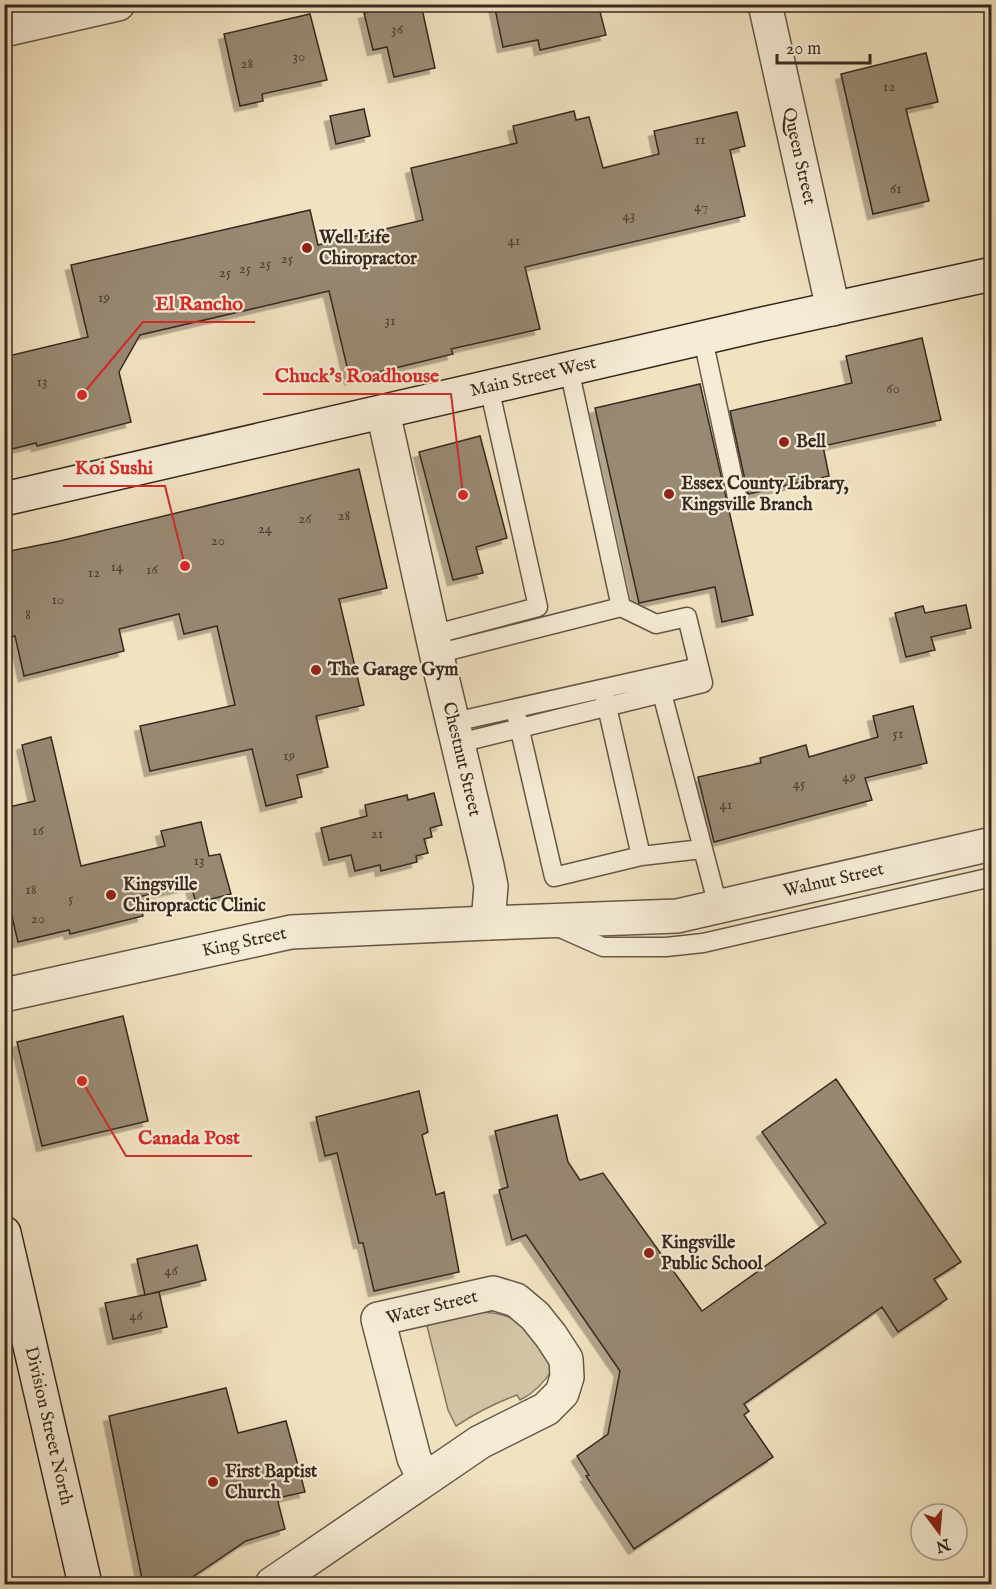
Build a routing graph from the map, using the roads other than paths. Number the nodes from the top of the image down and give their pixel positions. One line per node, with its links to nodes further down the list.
1 (118, 4): 3 (street)
2 (765, 4): 5 (street, Queen Street)
3 (4, 30)
4 (992, 274): 5 (street, Main Street West)
5 (833, 309): 6 (street, Main Street West)
6 (703, 339): 7 (street, Main Street West); 10 (lane)
7 (569, 369): 8 (street, Main Street West); 12 (lane)
8 (489, 387): 9 (street, Main Street West); 13 (lane)
9 (383, 412): 11 (street, Main Street West); 13 (street, Chestnut Street)
10 (736, 497)
11 (4, 499)
12 (621, 607): 13 (lane); 14 (lane)
13 (434, 645): 18 (street, Chestnut Street)
14 (659, 685): 15 (lane); 20 (lane)
15 (605, 697): 16 (lane); 17 (lane); 21 (lane)
16 (515, 709): 17 (lane); 18 (lane)
17 (519, 728): 18 (lane); 21 (lane)
18 (456, 733): 25 (street, Chestnut Street)
19 (992, 844): 23 (street, Walnut Street)
20 (702, 849): 21 (lane); 23 (lane)
21 (641, 856)
22 (992, 877): 24 (lane)
23 (718, 906): 24 (street, Walnut Street)
24 (544, 921): 25 (street)
25 (488, 922): 26 (street, King Street)
26 (4, 995)
27 (4, 1233): 29 (street, Division Street North)
28 (424, 1479): 28 (street, Water Street); 30 (street, Water Street)
29 (85, 1584)
30 (272, 1584)

